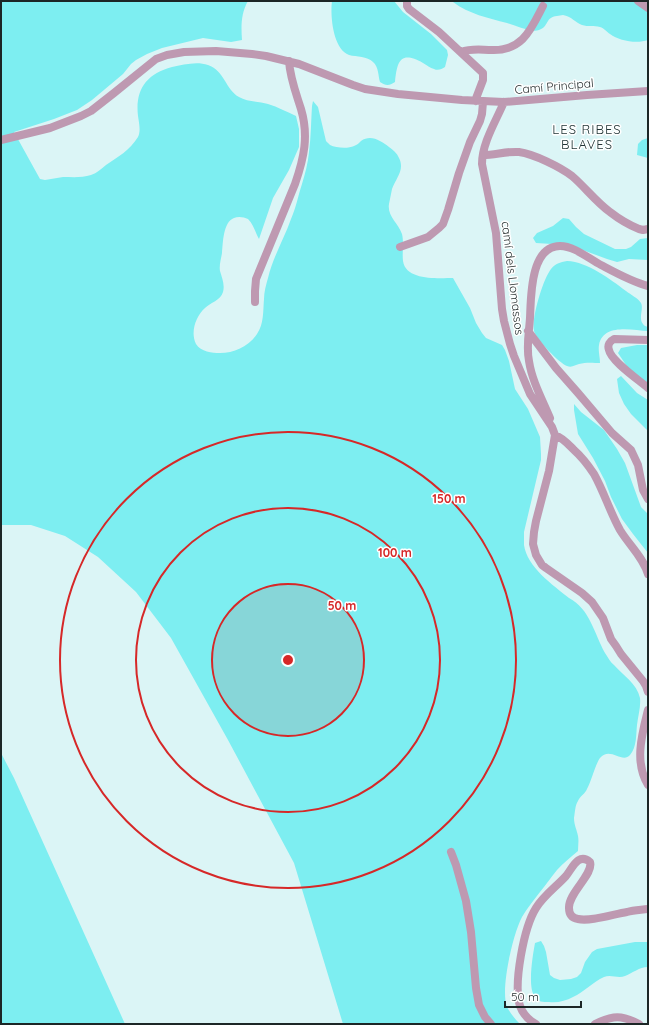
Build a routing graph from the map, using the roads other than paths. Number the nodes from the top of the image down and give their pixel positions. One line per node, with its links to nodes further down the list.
1 (407, 1): 5 (street)
2 (638, 1): 4 (street)
3 (543, 6): 5 (street)
4 (648, 8)
5 (461, 52): 8 (street)
6 (289, 61): 8 (street, Camí Principal); 10 (street, Camí Principal); 15 (street)
7 (648, 91): 9 (street, Camí Principal)
8 (479, 102): 9 (street, Camí Principal); 13 (street)
9 (504, 102): 11 (street, camí dels Llomassos)
10 (1, 140)
11 (483, 155): 12 (street); 19 (street, camí dels Llomassos)
12 (648, 229)
13 (400, 247)
14 (648, 286): 16 (street)
15 (256, 302)
16 (528, 331): 19 (street); 21 (street)
17 (648, 340): 18 (street)
18 (648, 388)
19 (552, 426): 20 (street, camí dels Llomassos)
20 (555, 435): 22 (street); 23 (street, camí dels Llomassos)
21 (648, 500)
22 (648, 574)
23 (648, 691)
24 (648, 710): 25 (street)
25 (648, 785)
26 (451, 852): 28 (street)
27 (648, 909): 29 (street)
28 (491, 1024)
29 (536, 1024)
30 (595, 1024): 31 (street)
31 (639, 1024)

